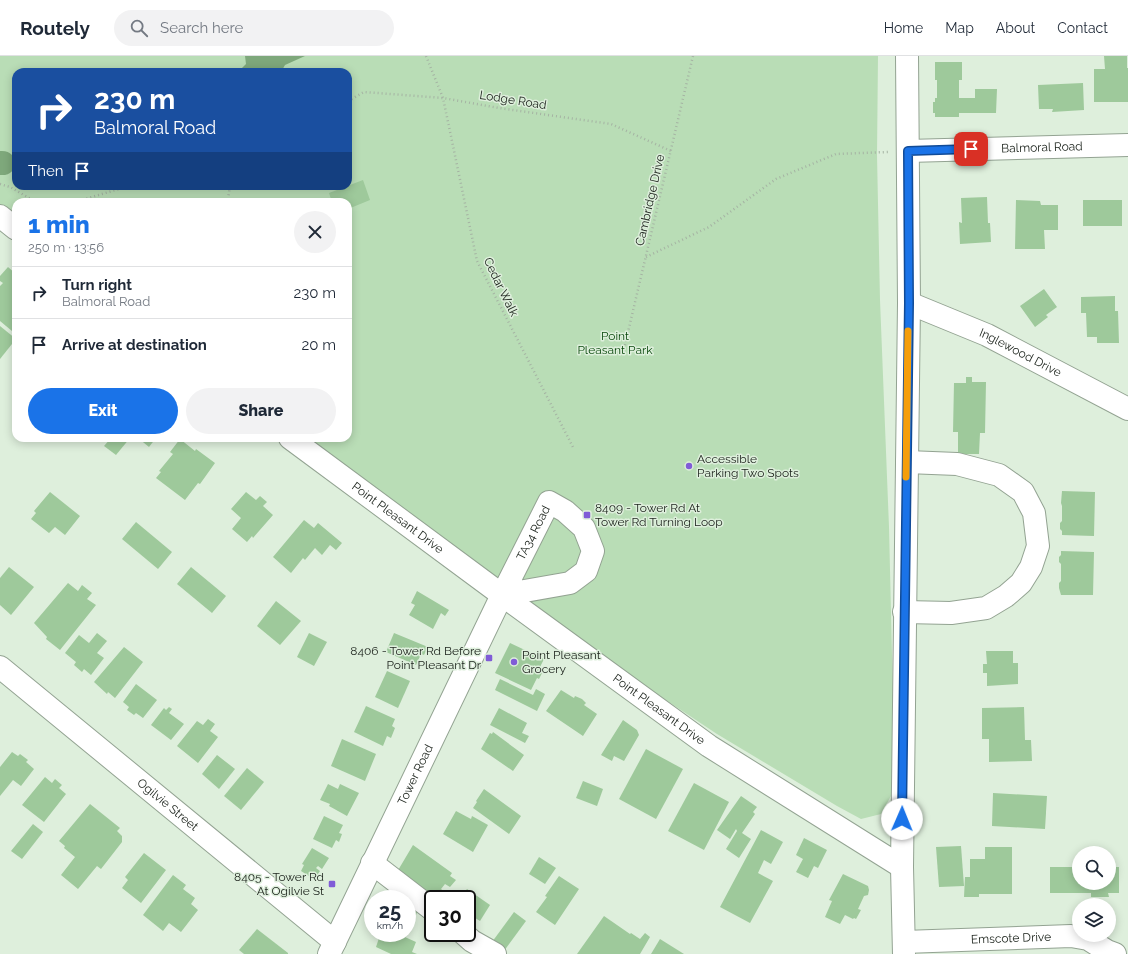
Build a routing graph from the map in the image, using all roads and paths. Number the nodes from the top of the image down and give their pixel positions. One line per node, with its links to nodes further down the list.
1 (426, 56): 4 (path, Cedar Walk)
2 (693, 56): 7 (path, Cambridge Drive)
3 (907, 56): 8 (street)
4 (443, 98): 5 (path, Lodge Road); 7 (path, Lodge Road); 22 (path, Cedar Walk)
5 (352, 99)
6 (1128, 145): 8 (street, Balmoral Road)
7 (671, 151): 17 (path, Cambridge Drive)
8 (908, 151): 17 (path); 18 (street)
9 (0, 184): 10 (path)
10 (12, 187)
11 (16, 190): 13 (path)
12 (116, 190): 14 (path)
13 (30, 198)
14 (88, 198)
15 (0, 216): 16 (street)
16 (12, 226)
17 (646, 257): 19 (path, Cambridge Drive)
18 (909, 303): 20 (street, Inglewood Drive); 23 (street)
19 (624, 349)
20 (1128, 409)
21 (295, 442): 24 (street, Point Pleasant Drive)
22 (574, 450)
23 (907, 462): 25 (street); 25 (street)
24 (502, 595): 24 (street, TA34 Road); 27 (street, Tower Road); 28 (street, Point Pleasant Drive)
25 (904, 612): 28 (street)
26 (0, 667): 31 (street, Ogilvie Street)
27 (372, 863): 29 (street); 31 (street, Tower Road)
28 (902, 867): 32 (street)
29 (424, 903)
30 (474, 942): 33 (street)
31 (332, 948)
32 (904, 948): 34 (street, Emscote Drive)
33 (495, 954)
34 (1115, 954)

